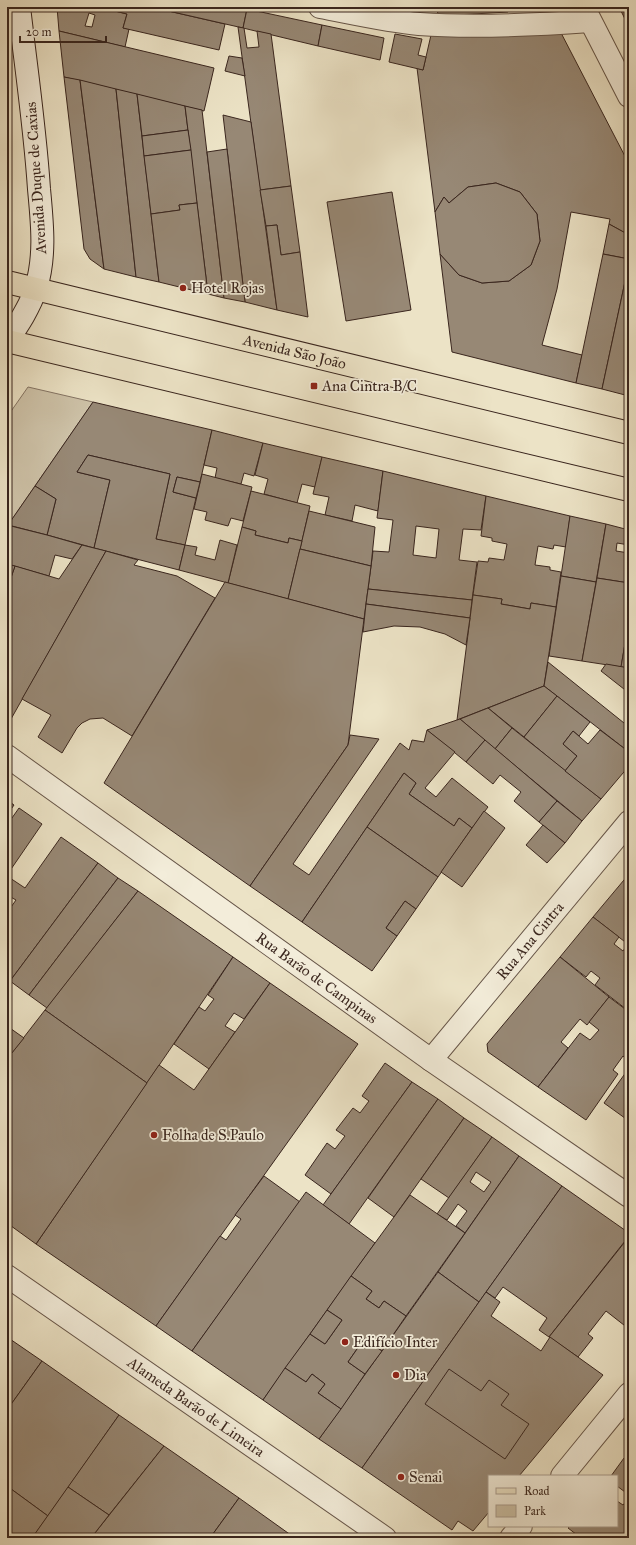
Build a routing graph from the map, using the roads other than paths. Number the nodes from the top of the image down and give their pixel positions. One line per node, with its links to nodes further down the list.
1 (19, 7): 7 (street, Avenida Duque de Caxias)
2 (320, 7): 3 (street)
3 (381, 13): 4 (street)
4 (587, 14): 5 (street)
5 (629, 96)
6 (7, 282): 7 (main road, Avenida São João)
7 (36, 289): 8 (street, Avenida Duque de Caxias); 9 (main road, Avenida São João)
8 (7, 341): 10 (main road)
9 (629, 433)
10 (629, 490)
11 (7, 756): 13 (street, Rua Barão de Campinas)
12 (629, 822): 13 (street, Rua Ana Cintra)
13 (430, 1060): 14 (street, Rua Barão de Campinas)
14 (629, 1196)
15 (7, 1276): 19 (street, Alameda Barão de Limeira)
16 (629, 1394): 17 (street)
17 (563, 1475)
18 (520, 1527): 20 (street)
19 (385, 1538)
20 (511, 1538)

